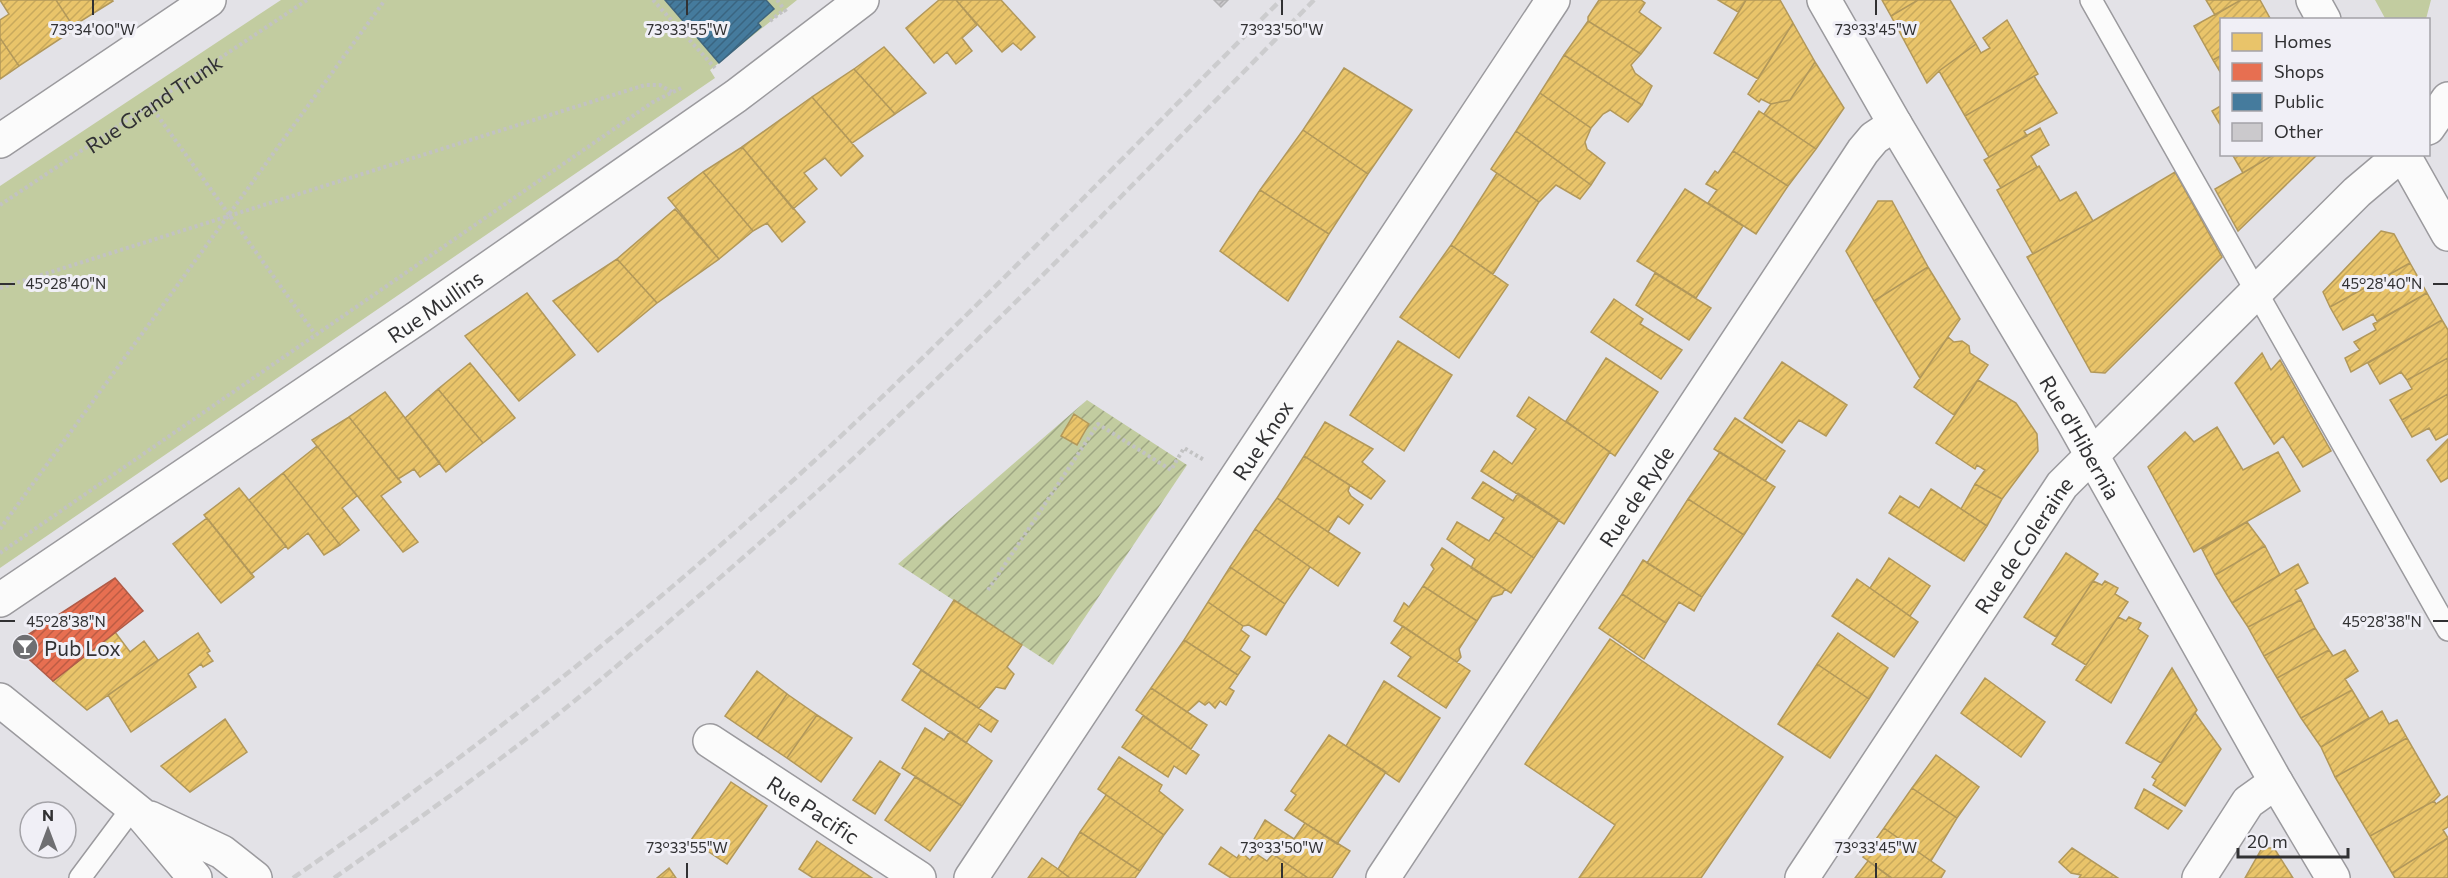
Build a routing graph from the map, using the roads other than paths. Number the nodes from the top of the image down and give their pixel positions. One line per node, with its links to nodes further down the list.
1 (208, 0): 11 (street)
2 (862, 0): 17 (street, Rue Mullins)
3 (1553, 0): 27 (street, Rue Knox)
4 (1824, 0): 9 (street, Rue d'Hibernia)
5 (2091, 0): 15 (lane)
6 (2313, 0): 7 (street)
7 (2323, 18)
8 (2448, 99): 10 (street)
9 (1895, 124): 16 (street, Rue d'Hibernia); 28 (street, Rue de Ryde)
10 (2430, 125)
11 (0, 141)
12 (2401, 156): 15 (street, Rue de Coleraine)
13 (2404, 156): 14 (street)
14 (2448, 234)
15 (2256, 293): 16 (street, Rue de Coleraine); 18 (lane)
16 (2091, 456): 21 (street, Rue d'Hibernia); 29 (street, Rue de Coleraine)
17 (0, 600)
18 (2448, 630)
19 (0, 700): 22 (street)
20 (710, 741): 26 (street, Rue Pacific)
21 (2276, 782): 30 (street); 31 (street, Rue d'Hibernia)
22 (137, 810): 23 (lane); 24 (street); 25 (street)
23 (80, 878)
24 (195, 878)
25 (255, 878)
26 (919, 878)
27 (971, 878)
28 (1383, 878)
29 (1802, 878)
30 (2199, 878)
31 (2333, 878)

